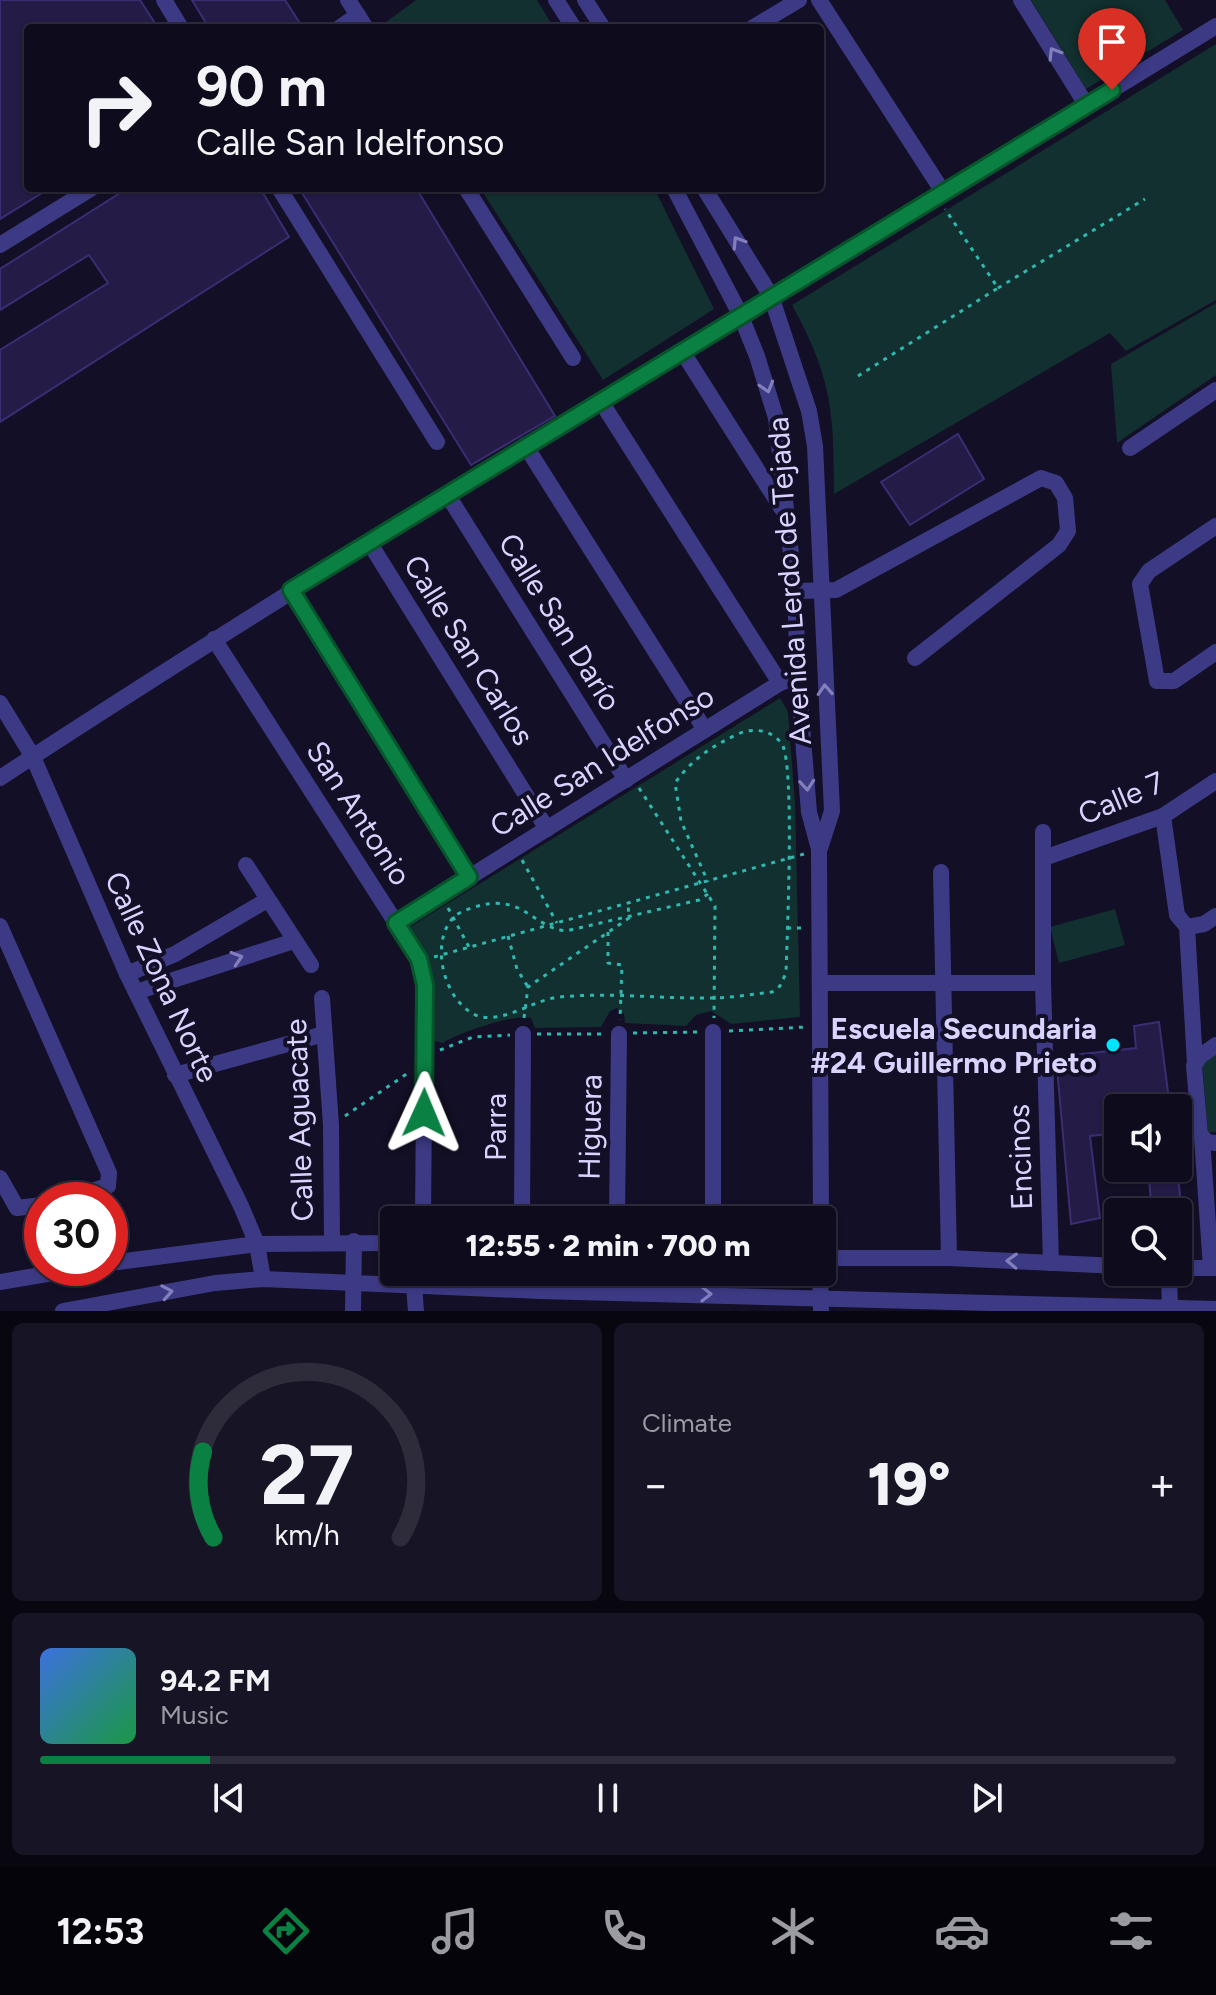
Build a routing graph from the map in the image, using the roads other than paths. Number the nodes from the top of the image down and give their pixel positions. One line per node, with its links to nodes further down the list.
1 (164, 0): 9 (street)
2 (348, 0): 8 (street)
3 (556, 0): 10 (street)
4 (585, 0): 11 (street)
5 (799, 0): 12 (street)
6 (819, 0): 20 (street)
7 (1021, 0): 14 (street, one-way to 7)
8 (362, 22)
9 (179, 24)
10 (571, 24)
11 (600, 24)
12 (759, 24)
13 (1216, 26): 14 (street)
14 (1087, 106): 20 (street)
15 (86, 192): 21 (street)
16 (281, 192): 28 (street)
17 (469, 192): 25 (street)
18 (676, 192): 23 (street, Avenida Lerdo de Tejada)
19 (706, 192): 22 (street, Avenida Lerdo de Tejada, one-way to 19)
20 (940, 194): 22 (street)
21 (0, 245)
22 (771, 296): 23 (street); 37 (street, Avenida Lerdo de Tejada)
23 (740, 314): 24 (street); 32 (street, Avenida Lerdo de Tejada, one-way to 32)
24 (682, 351): 27 (street); 32 (street)
25 (573, 358)
26 (1216, 390): 30 (street)
27 (600, 400): 29 (street); 42 (street)
28 (437, 442)
29 (525, 445): 31 (street); 44 (street)
30 (1130, 448)
31 (447, 494): 34 (street); 47 (street, Calle San Darío)
32 (785, 514): 36 (street, Avenida Lerdo de Tejada)
33 (1216, 526): 39 (street)
34 (369, 542): 35 (street); 50 (street, Calle San Carlos)
35 (291, 590): 38 (street); 56 (street)
36 (795, 591): 37 (street); 41 (street, Avenida Lerdo de Tejada)
37 (819, 591): 40 (street); 52 (street, Avenida Lerdo de Tejada, one-way to 37)
38 (214, 639): 45 (street); 59 (street, San Antonio)
39 (1216, 652)
40 (915, 658)
41 (798, 677): 42 (street, Calle San Idelfonso); 52 (street, Avenida Lerdo de Tejada, one-way to 52)
42 (780, 683): 44 (street, Calle San Idelfonso)
43 (0, 703): 45 (street, Calle Zona Norte)
44 (705, 730): 47 (street, Calle San Idelfonso)
45 (33, 757): 46 (street); 65 (street, Calle Zona Norte)
46 (0, 778)
47 (626, 780): 50 (street, Calle San Idelfonso)
48 (1216, 781): 49 (street, Calle 7)
49 (1163, 816): 53 (street, Calle 7); 61 (street)
50 (547, 829): 56 (street, Calle San Idelfonso)
51 (1043, 832): 53 (street, Encinos)
52 (819, 849): 67 (street, Avenida Lerdo de Tejada)
53 (1044, 858): 68 (street, Encinos)
54 (246, 865): 57 (street)
55 (941, 872): 69 (street)
56 (469, 877): 59 (street, Calle San Idelfonso)
57 (267, 900): 62 (street); 63 (street)
58 (1216, 916): 61 (street)
59 (396, 923): 82 (street, San Antonio)
60 (0, 926): 81 (street)
61 (1187, 927): 77 (street)
62 (294, 941): 64 (street); 66 (street, one-way to 62)
63 (175, 954): 65 (street); 66 (street)
64 (311, 965)
65 (127, 974): 70 (street, Calle Zona Norte)
66 (185, 974): 70 (street)
67 (822, 983): 69 (street); 86 (street, Avenida Lerdo de Tejada)
68 (1043, 983): 69 (street); 95 (street, Encinos)
69 (942, 985): 93 (street)
70 (136, 992): 78 (street, Calle Zona Norte)
71 (322, 998): 73 (street, Calle Aguacate)
72 (713, 1032): 85 (street)
73 (324, 1034): 78 (street); 88 (street, Calle Aguacate)
74 (523, 1034): 83 (street, Parra)
75 (619, 1034): 84 (street, Higuera)
76 (1216, 1045): 77 (street)
77 (1194, 1068): 79 (street)
78 (175, 1075): 91 (street, Calle Zona Norte)
79 (1206, 1138): 98 (street)
80 (0, 1178): 87 (street)
81 (108, 1182)
82 (423, 1206)
83 (522, 1206)
84 (617, 1206)
85 (713, 1206)
86 (821, 1206)
87 (24, 1207)
88 (332, 1241): 89 (street); 91 (street)
89 (354, 1241): 90 (street); 102 (street)
90 (380, 1242)
91 (257, 1244): 94 (street); 100 (street, Calle Zona Norte)
92 (836, 1258): 93 (street)
93 (949, 1258): 95 (street, one-way to 93)
94 (128, 1261)
95 (1051, 1263): 96 (street)
96 (1104, 1265)
97 (1192, 1268): 98 (street)
98 (1214, 1268)
99 (24, 1277): 101 (street)
100 (263, 1279): 102 (street); 111 (street, one-way to 100)
101 (0, 1282)
102 (351, 1282): 103 (street); 112 (street)
103 (380, 1283)
104 (414, 1286): 113 (street)
105 (435, 1286): 107 (street, one-way to 107)
106 (1169, 1286): 109 (street)
107 (820, 1304): 108 (street)
108 (949, 1305): 109 (street)
109 (1170, 1309): 110 (street)
110 (1216, 1309)
111 (63, 1311)
112 (353, 1311)
113 (416, 1311)

